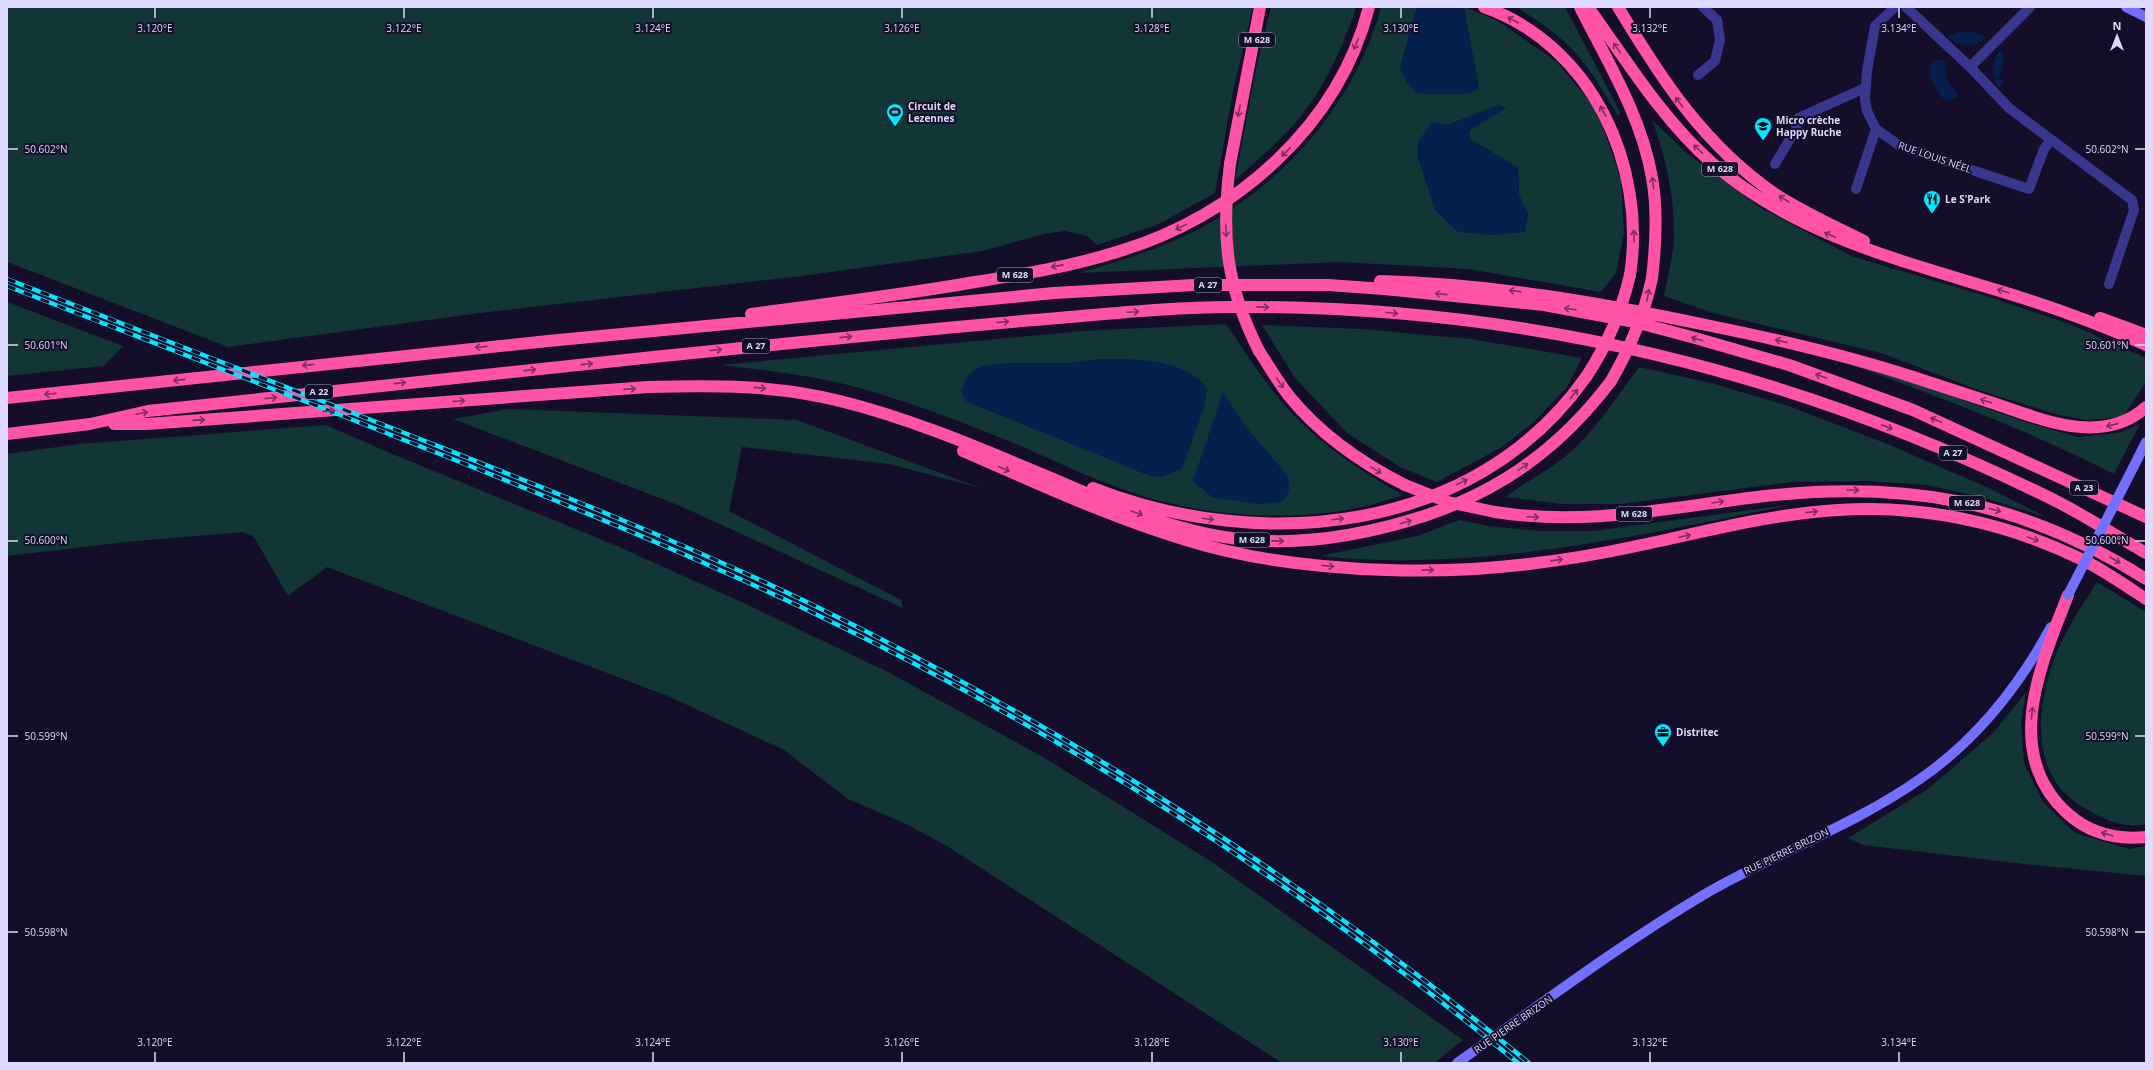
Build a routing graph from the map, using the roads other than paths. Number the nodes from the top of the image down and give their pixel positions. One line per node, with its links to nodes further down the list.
1 (1260, 7): 17 (highway, M 628)
2 (1266, 7): 17 (highway, M 628)
3 (1369, 7): 29 (highway, M 628, one-way to 29)
4 (1484, 7): 34 (highway, M 628, one-way to 4, bridge)
5 (1580, 7): 34 (highway, M 628, one-way to 5, bridge)
6 (1588, 7): 24 (highway, M 628, one-way to 6)
7 (1618, 7): 24 (highway, M 628, one-way to 7)
8 (1704, 7): 18 (street)
9 (1895, 7): 19 (street, RUE LOUIS NÉEL)
10 (1906, 7): 16 (street)
11 (2030, 7): 16 (street)
12 (2126, 7): 15 (main road)
13 (2140, 7): 14 (main road)
14 (2146, 10)
15 (2146, 17)
16 (1970, 67): 21 (street)
17 (1247, 73): 44 (highway, M 628, one-way to 44, bridge)
18 (1698, 74)
19 (1865, 88): 20 (street, RUE LOUIS NÉEL); 22 (street)
20 (1876, 129): 21 (street, RUE LOUIS NÉEL); 23 (street)
21 (2050, 141): 25 (street)
22 (1775, 164)
23 (1856, 189)
24 (1906, 262): 27 (highway, M 628, one-way to 24)
25 (2109, 284)
26 (1328, 285): 29 (highway, A 27); 33 (highway, one-way to 26); 38 (highway, A 27, one-way to 26)
27 (2040, 303): 28 (highway); 30 (highway, M 628)
28 (2146, 335)
29 (548, 341): 32 (highway, one-way to 32)
30 (2146, 345)
31 (548, 368): 35 (highway, A 22, one-way to 31); 39 (highway, A 27, one-way to 39)
32 (7, 398)
33 (2146, 407)
34 (866, 408): 35 (highway, one-way to 34); 46 (highway, one-way to 46)
35 (90, 424): 36 (highway, A 22)
36 (7, 434)
37 (2146, 442): 45 (main road, RUE PIERRE BRIZON, bridge)
38 (2022, 459): 40 (highway, A 23); 41 (highway, A 27)
39 (2053, 500): 42 (highway, A 27); 43 (highway, A 23)
40 (2146, 517)
41 (2146, 524)
42 (2146, 544)
43 (2146, 553)
44 (2146, 579)
45 (2068, 595): 47 (highway, one-way to 45); 48 (main road, RUE PIERRE BRIZON)
46 (2146, 599)
47 (2146, 837)
48 (1457, 1063)

